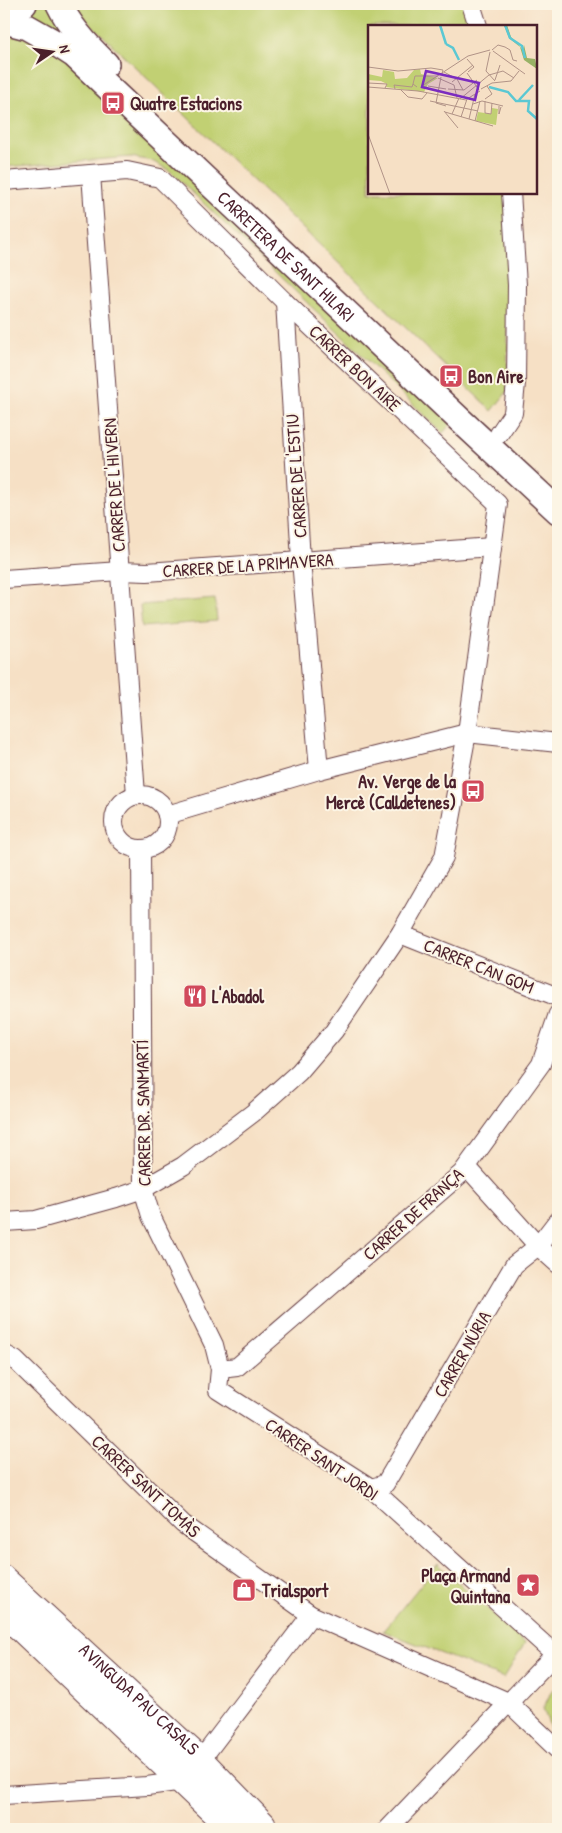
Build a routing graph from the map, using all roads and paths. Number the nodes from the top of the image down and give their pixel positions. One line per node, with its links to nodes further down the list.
1 (24, 4): 4 (street)
2 (59, 4): 10 (street, CARRETERA DE SANT HILARI)
3 (471, 4): 5 (street)
4 (4, 20): 12 (street, CARRETERA DE SANT HILARI)
5 (478, 25)
6 (92, 174): 7 (street, CARRER BON AIRE); 9 (street, CARRER BON AIRE); 15 (street, CARRER DE L'HIVERN)
7 (4, 181)
8 (511, 194): 10 (street)
9 (285, 302): 13 (street, CARRER BON AIRE); 14 (street, CARRER DE L'ESTIU)
10 (499, 434): 11 (street, CARRETERA DE SANT HILARI)
11 (558, 491)
12 (558, 511)
13 (492, 547): 14 (street, CARRER DE LA PRIMAVERA); 17 (street, CARRER BON AIRE)
14 (301, 560): 15 (street, CARRER DE LA PRIMAVERA); 19 (street, CARRER DE L'ESTIU)
15 (120, 571): 16 (street, CARRER DE LA PRIMAVERA); 20 (street, CARRER DE L'HIVERN)
16 (4, 579)
17 (466, 734): 18 (street); 19 (street); 23 (street, CARRER BON AIRE)
18 (558, 743)
19 (319, 770): 21 (street)
20 (136, 795): 21 (street); 22 (street)
21 (167, 815): 22 (street)
22 (141, 849): 27 (street, CARRER DR. SANMARTÍ)
23 (400, 934): 24 (street, CARRER CAN GOM); 27 (street, CARRER BON AIRE)
24 (558, 997)
25 (558, 1014): 26 (street, CARRER DE FRANÇA)
26 (466, 1167): 30 (street); 33 (street, CARRER DE FRANÇA)
27 (143, 1189): 29 (street, CARRER BON AIRE); 33 (street, CARRER DR. SANMARTÍ)
28 (558, 1220): 30 (street, CARRER NÚRIA)
29 (4, 1222)
30 (538, 1246): 31 (street); 35 (street, CARRER NÚRIA)
31 (558, 1264)
32 (8, 1356): 38 (street, CARRER SANT TOMÀS)
33 (220, 1369): 34 (street, CARRER DR. SANMARTÍ)
34 (218, 1390): 35 (street, CARRER SANT JORDI)
35 (371, 1488): 40 (street, CARRER SANT JORDI)
36 (4, 1574): 43 (street, AVINGUDA PAU CASALS)
37 (4, 1594): 47 (street, AVINGUDA PAU CASALS)
38 (311, 1615): 41 (street, CARRER SANT TOMÀS); 43 (street)
39 (4, 1618): 44 (street, AVINGUDA PAU CASALS)
40 (557, 1654): 41 (street)
41 (508, 1702): 42 (street); 49 (street)
42 (558, 1750)
43 (203, 1757): 48 (street, AVINGUDA PAU CASALS)
44 (176, 1782): 45 (street); 46 (street, AVINGUDA PAU CASALS)
45 (4, 1795)
46 (226, 1829)
47 (252, 1829)
48 (266, 1829)
49 (388, 1829)

